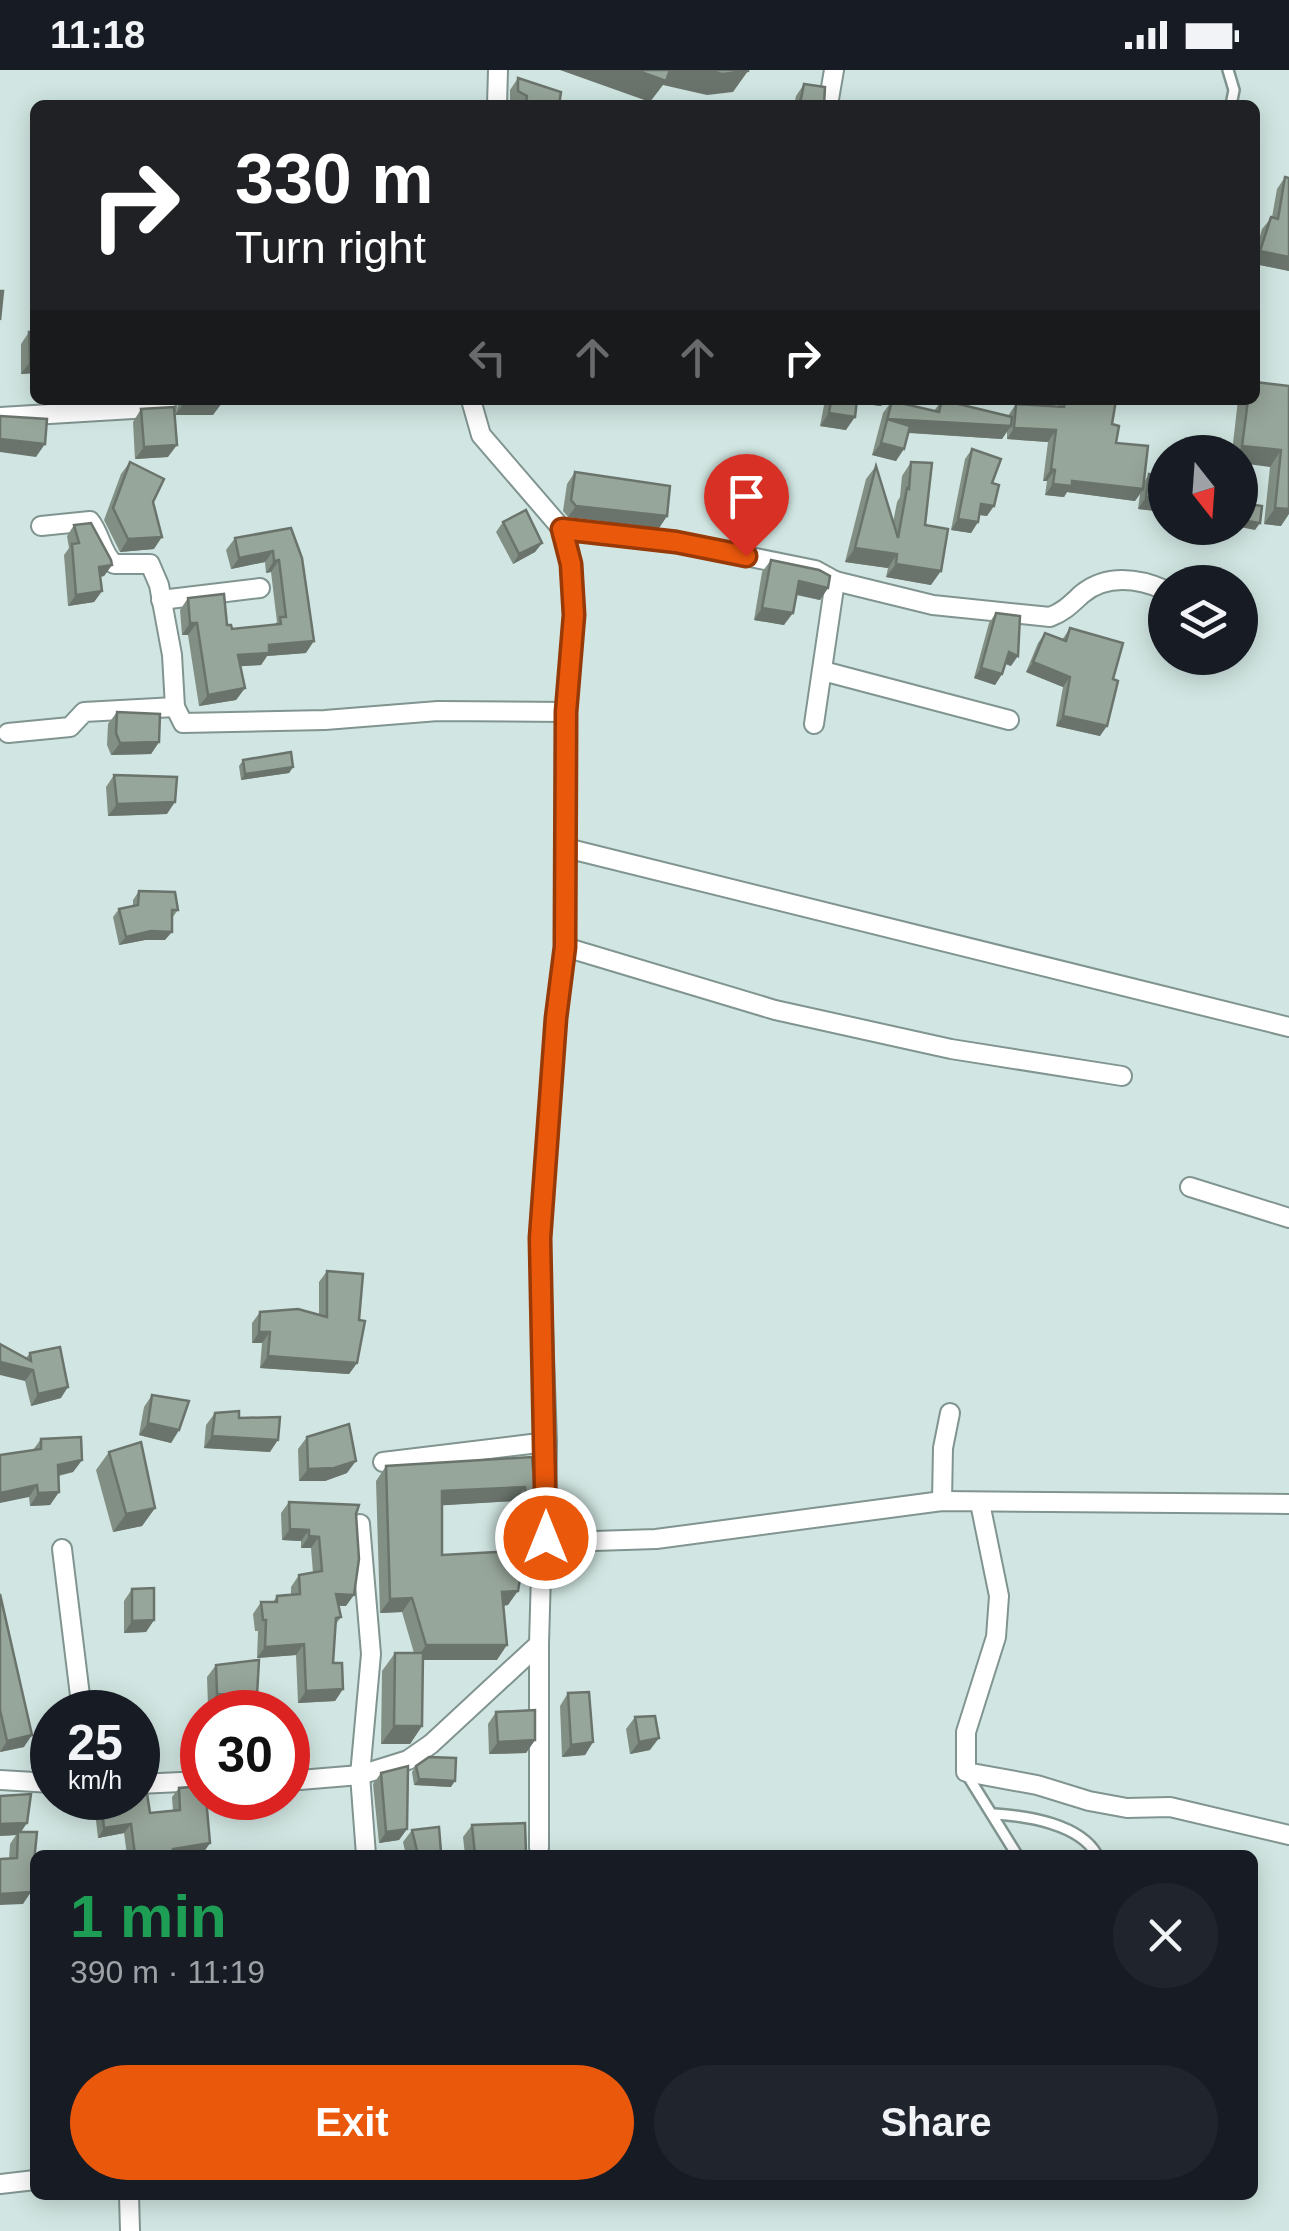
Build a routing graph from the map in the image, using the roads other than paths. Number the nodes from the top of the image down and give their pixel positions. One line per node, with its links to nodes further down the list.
1 (498, 70): 4 (street)
2 (834, 70): 5 (street)
3 (1228, 70): 6 (lane)
4 (498, 100)
5 (829, 100)
6 (1232, 100)
7 (472, 405): 11 (street)
8 (166, 407): 9 (street)
9 (0, 417)
10 (41, 526): 15 (street)
11 (562, 529): 12 (street); 18 (street)
12 (834, 581): 13 (street); 16 (street)
13 (1148, 584)
14 (260, 588): 15 (street)
15 (162, 600): 17 (street)
16 (823, 671): 19 (street); 20 (street)
17 (175, 707): 18 (street); 21 (street)
18 (566, 712): 22 (street)
19 (1009, 720)
20 (814, 724)
21 (8, 733)
22 (566, 848): 23 (street); 24 (street)
23 (565, 947): 25 (street); 29 (street)
24 (1289, 1027)
25 (1122, 1076)
26 (1190, 1187): 27 (street)
27 (1289, 1218)
28 (950, 1413): 31 (street)
29 (546, 1442): 30 (street); 35 (street)
30 (382, 1462)
31 (942, 1501): 32 (street); 35 (street)
32 (980, 1503): 33 (street); 39 (street)
33 (1289, 1504)
34 (360, 1524): 40 (street)
35 (546, 1538): 37 (street)
36 (62, 1549): 38 (street)
37 (539, 1644): 40 (street); 46 (street)
38 (79, 1690)
39 (966, 1772): 44 (lane); 45 (street)
40 (360, 1775): 41 (street); 47 (street)
41 (310, 1779)
42 (0, 1780): 43 (street)
43 (30, 1782)
44 (995, 1814): 48 (lane); 49 (lane)
45 (1289, 1834)
46 (539, 1848)
47 (366, 1850)
48 (1015, 1850)
49 (1094, 1850)
50 (30, 2181): 51 (street)
51 (0, 2184)
52 (129, 2200): 53 (street)
53 (130, 2231)

